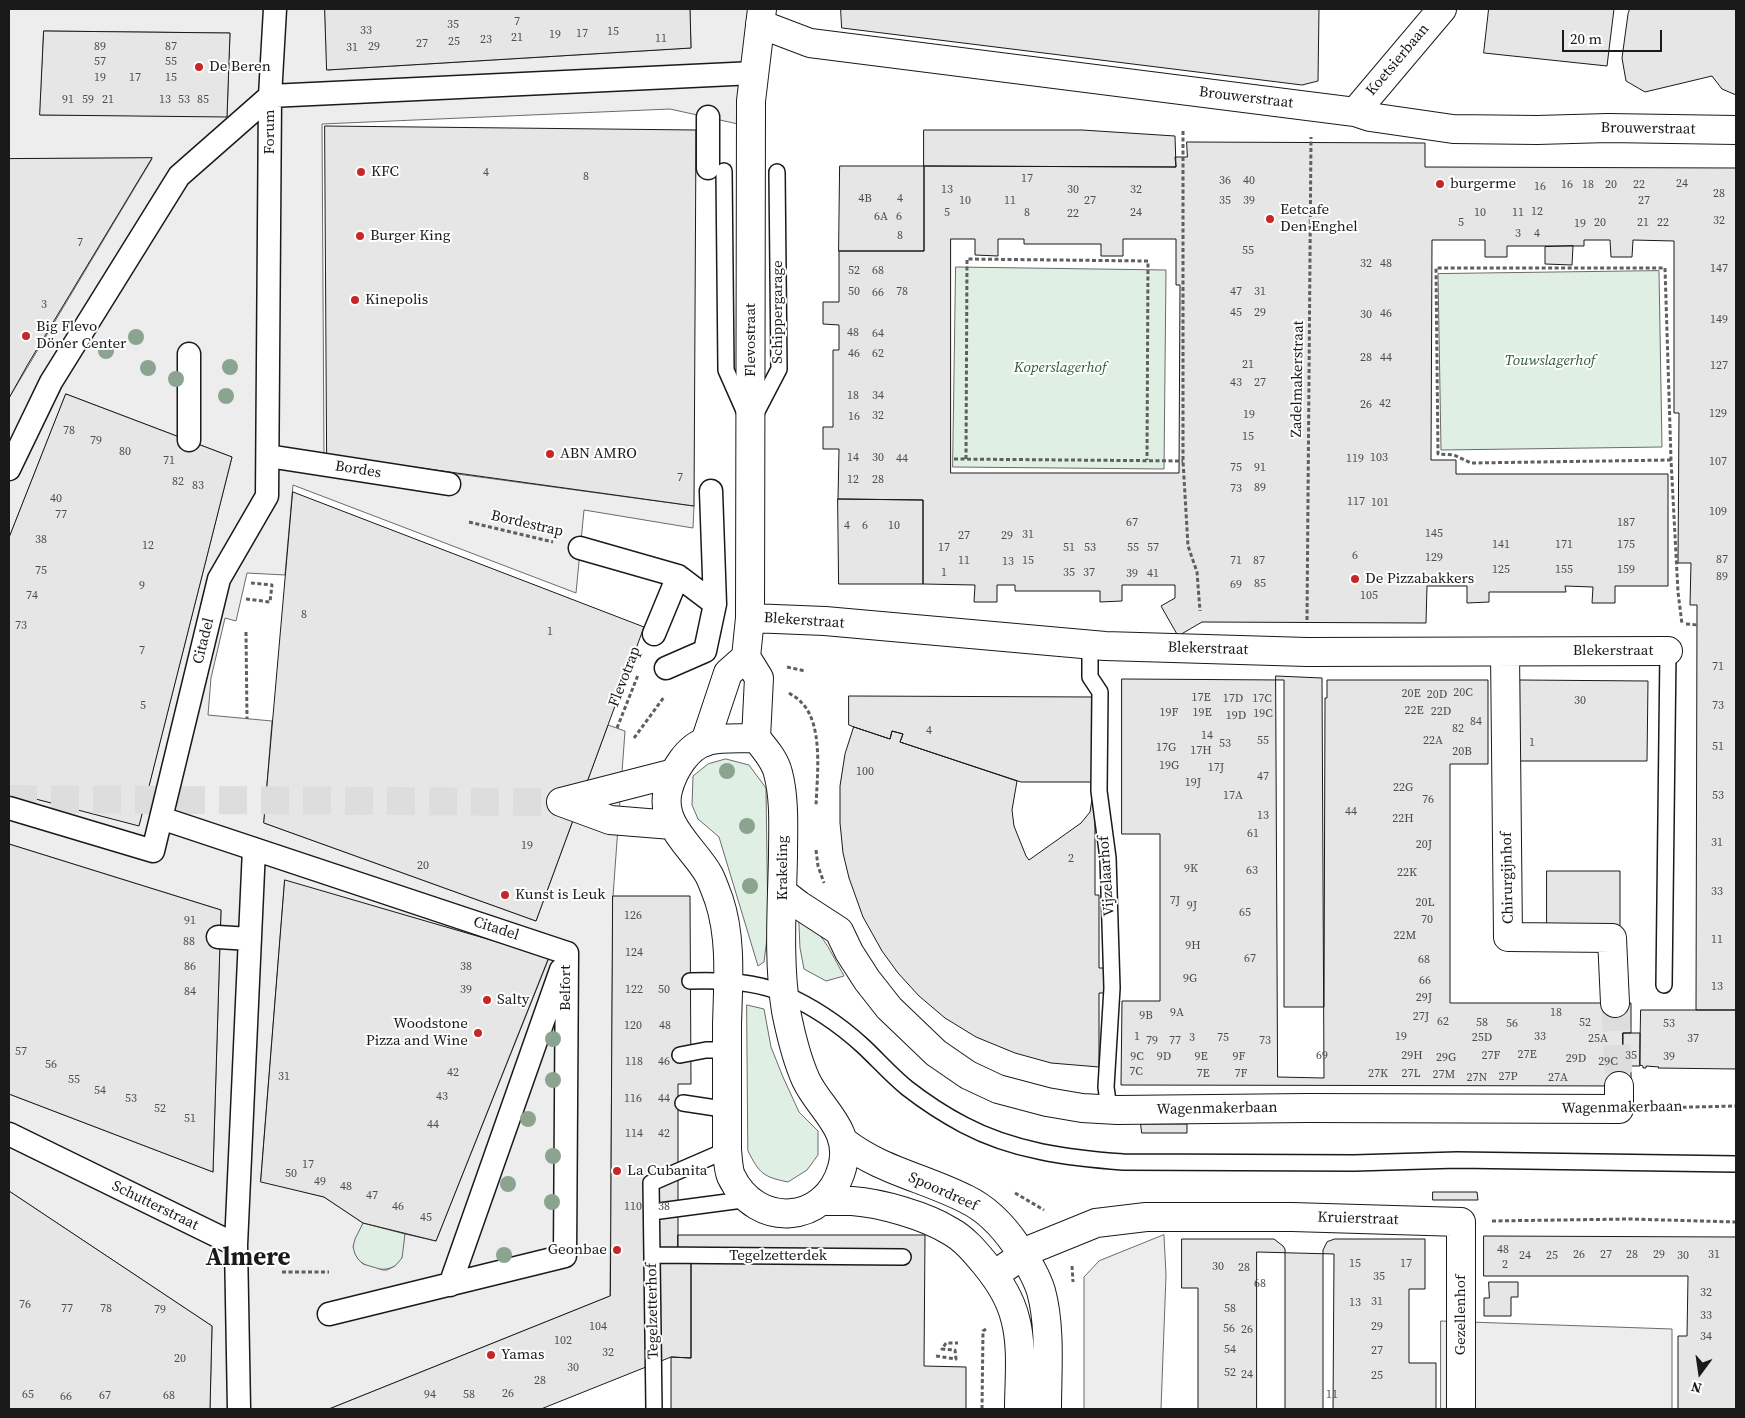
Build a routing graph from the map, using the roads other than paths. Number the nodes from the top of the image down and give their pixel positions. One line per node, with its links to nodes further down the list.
1 (274, 9): 5 (street)
2 (1442, 9): 6 (street, Koetsierbaan)
3 (761, 16): 4 (street, Flevostraat); 6 (street, Brouwerstraat)
4 (754, 73): 5 (street); 12 (street, Flevostraat)
5 (270, 96): 14 (street, Forum); 15 (street, Forum)
6 (1355, 112): 8 (street, Brouwerstraat)
7 (708, 117): 9 (street)
8 (1736, 130)
9 (716, 170): 12 (lane)
10 (777, 172): 12 (lane, Schippergarage)
11 (189, 354): 13 (street)
12 (750, 426): 21 (street, Flevostraat)
13 (189, 440)
14 (267, 464): 16 (street, Bordes); 32 (street, Citadel)
15 (9, 469)
16 (449, 484)
17 (711, 491): 20 (street)
18 (580, 548): 19 (street)
19 (678, 576): 20 (street); 22 (street)
20 (715, 604): 27 (street)
21 (750, 618): 23 (street, Blekerstraat); 26 (street, Flevostraat)
22 (654, 634)
23 (1090, 645): 25 (street, Blekerstraat); 48 (lane, Vijzelaarhof)
24 (1668, 651): 25 (street, Blekerstraat); 41 (lane)
25 (1505, 652): 43 (street, Chirurgijnhof)
26 (746, 657): 28 (street); 29 (street)
27 (666, 668)
28 (756, 738): 29 (street); 35 (street, Krakeling)
29 (705, 742): 30 (street, Krakeling)
30 (674, 773): 33 (street, Krakeling); 33 (street)
31 (9, 808): 32 (street, Citadel)
32 (161, 818): 34 (street, Citadel)
33 (672, 825): 40 (street, Krakeling)
34 (254, 849): 37 (street); 38 (street, Citadel)
35 (782, 892): 42 (street, Krakeling); 48 (street, Wagenmakerbaan)
36 (218, 937): 37 (street)
37 (250, 939): 58 (street)
38 (567, 953): 63 (street, Belfort); 63 (street, Belfort)
39 (690, 981): 40 (lane)
40 (728, 982): 42 (lane); 44 (street, Krakeling)
41 (1664, 985)
42 (783, 993): 51 (street, Krakeling); 53 (lane)
43 (1615, 1003)
44 (727, 1050): 45 (lane); 49 (street, Krakeling)
45 (680, 1055)
46 (1619, 1098): 48 (street, Wagenmakerbaan)
47 (683, 1103): 49 (lane)
48 (1109, 1109)
49 (727, 1112): 52 (street, Krakeling)
50 (9, 1134): 58 (street, Schutterstraat)
51 (842, 1141): 55 (street, Krakeling); 60 (street, Spoordreef)
52 (727, 1150): 54 (street, Krakeling); 56 (lane, Tegelzetterhof)
53 (1736, 1164)
54 (750, 1199): 55 (street, Krakeling); 56 (lane)
55 (822, 1201): 62 (street)
56 (652, 1212): 59 (lane, Tegelzetterhof)
57 (1462, 1222): 60 (street, Kruierstraat); 69 (street, Gezellenhof)
58 (236, 1246): 65 (street)
59 (652, 1255): 61 (lane, Tegelzetterdek); 66 (lane, Tegelzetterhof)
60 (1023, 1255): 62 (street, Kruierstraat); 68 (street, Spoordreef)
61 (903, 1257)
62 (994, 1275): 67 (street)
63 (450, 1285): 64 (street, Belfort)
64 (328, 1314)
65 (239, 1409)
66 (654, 1409)
67 (1019, 1409)
68 (1047, 1409)
69 (1461, 1409)

